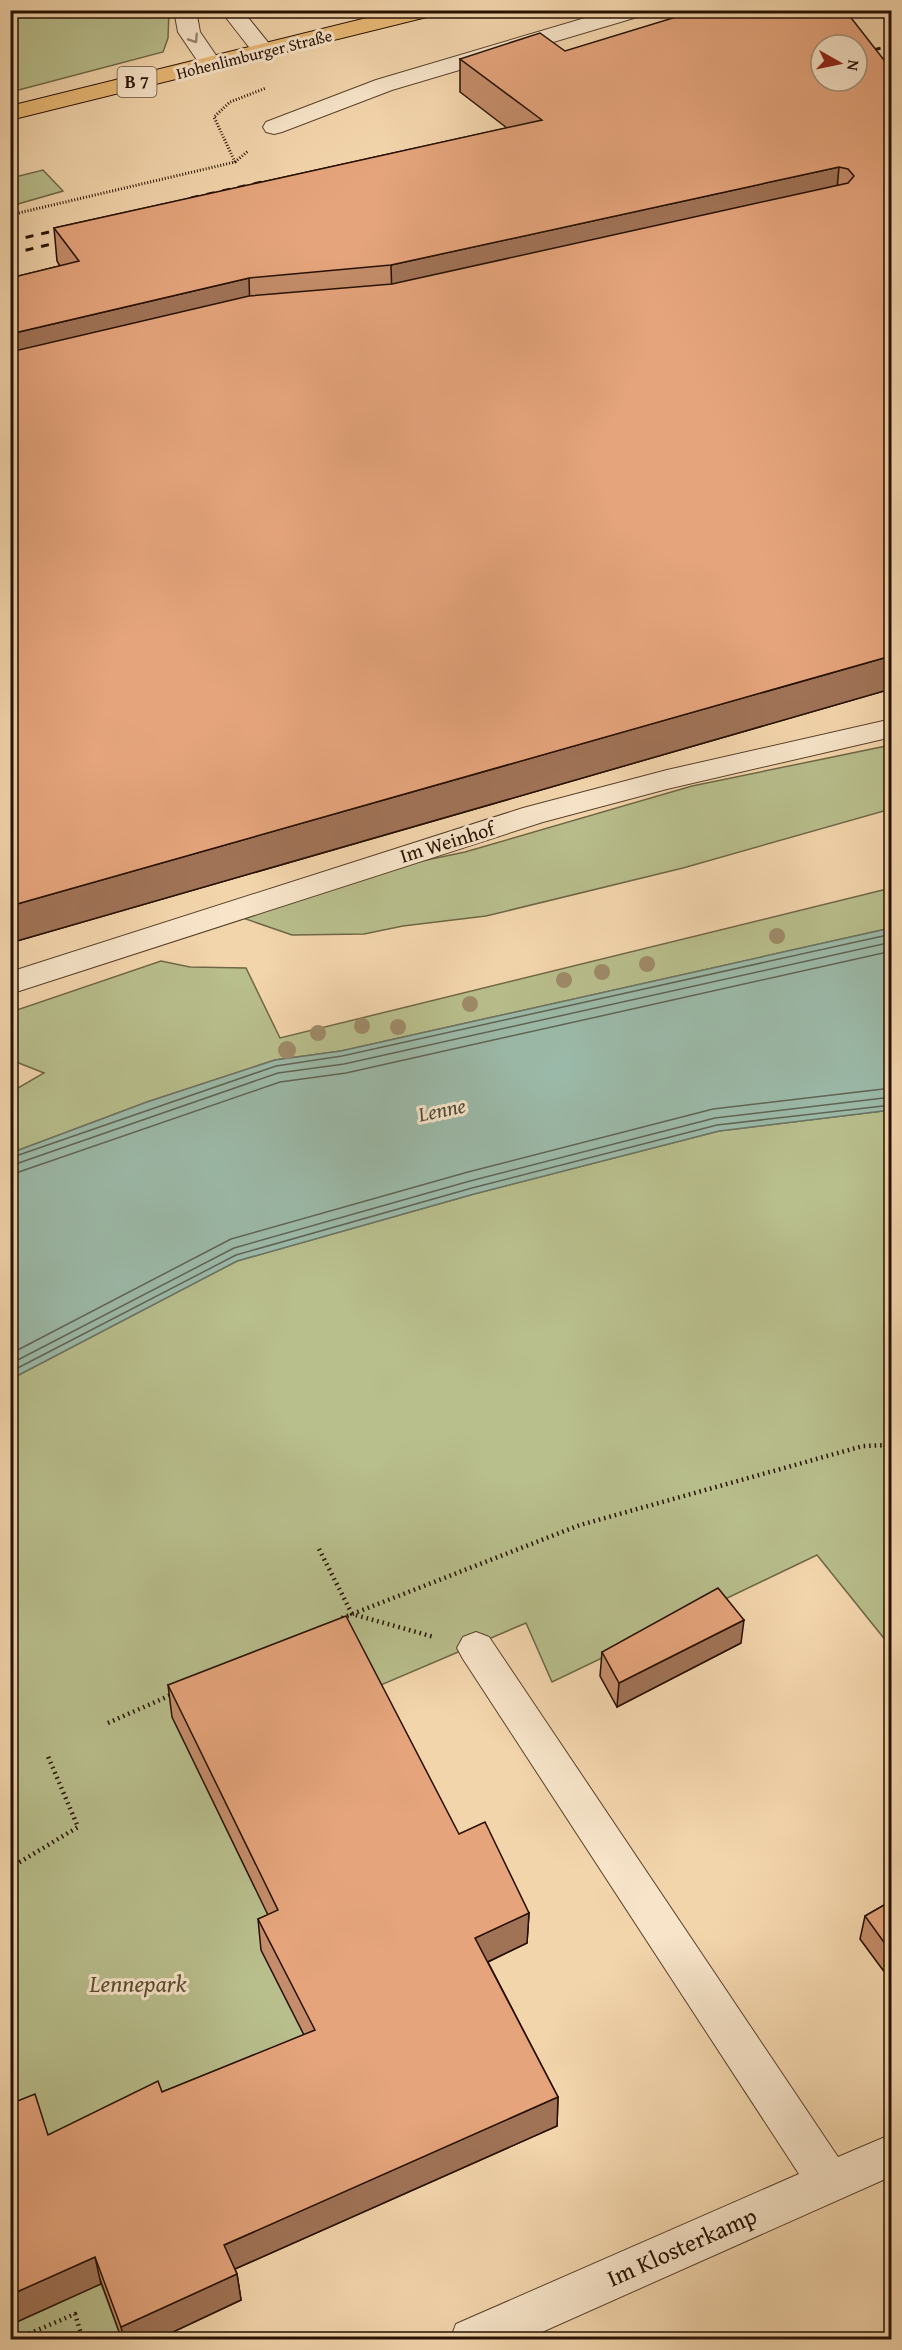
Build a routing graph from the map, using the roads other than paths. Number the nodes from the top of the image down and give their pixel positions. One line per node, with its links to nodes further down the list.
1 (184, 10): 6 (street, one-way to 6)
2 (230, 10): 5 (street)
3 (428, 10): 5 (main road, Hohenlimburger Straße / B 7)
4 (636, 10): 8 (street)
5 (264, 51): 6 (main road, Hohenlimburger Straße / B 7)
6 (211, 64): 7 (main road, Hohenlimburger Straße / B 7)
7 (10, 113)
8 (273, 127)
9 (891, 728): 10 (street, Im Weinhof)
10 (10, 983)
11 (476, 1648): 13 (street)
12 (891, 2154): 13 (street, Im Klosterkamp)
13 (829, 2181): 14 (street, Im Klosterkamp)
14 (472, 2340)

